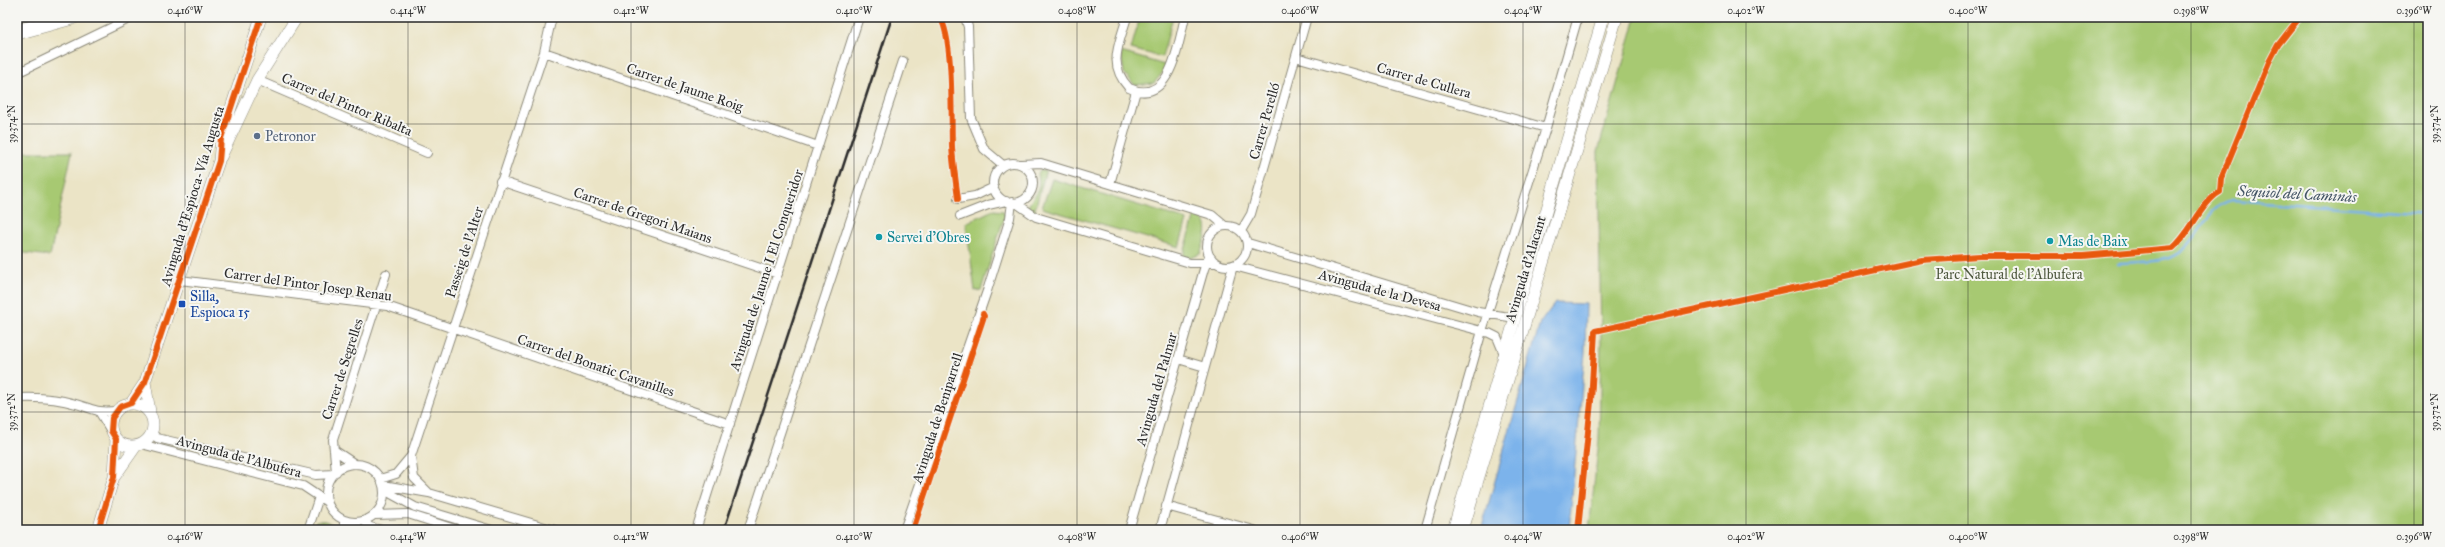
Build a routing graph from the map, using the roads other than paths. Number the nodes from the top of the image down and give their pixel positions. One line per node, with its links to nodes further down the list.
1 (72, 17): 14 (highway)
2 (133, 17): 18 (street)
3 (261, 17): 24 (main road, Avinguda d'Espioca-Vía Augusta)
4 (297, 17): 19 (main road)
5 (552, 17): 15 (street, Passeig de l'Alter)
6 (859, 17): 22 (street, Avinguda de Jaume I El Conqueridor)
7 (965, 17): 26 (street)
8 (1127, 17): 20 (street)
9 (1186, 17): 20 (street)
10 (1307, 17): 16 (street, Carrer Perelló)
11 (1578, 17): 21 (street, Avinguda d'Alacant)
12 (1603, 17): 42 (main road, Avinguda d'Alacant)
13 (1617, 17): 88 (main road, Avinguda d'Alacant)
14 (17, 32)
15 (544, 52): 22 (street, Carrer de Jaume Roig); 27 (street, Passeig de l'Alter)
16 (1296, 57): 21 (street, Carrer de Cullera); 34 (street, Carrer Perelló)
17 (903, 61): 81 (street)
18 (17, 73)
19 (257, 80): 23 (street, Carrer del Pintor Ribalta); 24 (main road)
20 (1136, 91): 28 (street)
21 (1546, 128): 43 (street, Avinguda d'Alacant)
22 (818, 146): 39 (street, Avinguda de Jaume I El Conqueridor)
23 (427, 152)
24 (219, 161): 40 (main road, Avinguda d'Espioca-Vía Augusta)
25 (1022, 164): 26 (street); 28 (street); 31 (street)
26 (1003, 166): 29 (street)
27 (500, 181): 39 (street, Carrer de Gregori Maians); 44 (street, Passeig de l'Alter)
28 (1110, 184): 33 (street)
29 (994, 187): 30 (street); 31 (street)
30 (958, 199)
31 (1011, 202): 32 (street); 36 (street); 82 (street, Avinguda de Beniparrell)
32 (960, 216)
33 (1225, 226): 34 (street); 36 (street)
34 (1241, 231): 35 (street)
35 (1248, 243): 37 (street); 43 (street, Avinguda de la Devesa)
36 (1210, 261): 37 (street); 47 (street, Avinguda del Palmar)
37 (1234, 266): 45 (street, Avinguda de la Devesa); 48 (street)
38 (386, 274): 41 (street, Carrer de Segrelles)
39 (778, 274): 55 (street, Avinguda de Jaume I El Conqueridor)
40 (180, 280): 41 (street, Carrer del Pintor Josep Renau); 49 (main road, Avinguda d'Espioca-Vía Augusta)
41 (376, 305): 44 (street, Carrer del Pintor Josep Renau); 59 (street, Carrer de Segrelles)
42 (1517, 312): 43 (street, Avinguda de la Devesa); 46 (main road, Avinguda d'Alacant)
43 (1488, 314): 45 (street, Avinguda d'Alacant)
44 (453, 331): 55 (street, Carrer del Bonatic Cavanilles); 60 (street, Passeig de l'Alter)
45 (1482, 331): 46 (street, Avinguda de la Devesa); 86 (street, Avinguda d'Alacant)
46 (1505, 357): 87 (main road, Avinguda d'Alacant)
47 (1178, 359): 48 (street); 83 (street, Avinguda del Palmar)
48 (1205, 367): 68 (street)
49 (145, 382): 51 (main road); 53 (main road)
50 (17, 398): 54 (street)
51 (130, 403): 52 (main road); 53 (main road)
52 (116, 411): 54 (street); 57 (main road)
53 (150, 412): 56 (main road)
54 (100, 413): 57 (street)
55 (730, 424): 80 (street, Avinguda de Jaume I El Conqueridor)
56 (152, 433): 58 (main road); 62 (street, Avinguda de l'Albufera)
57 (114, 435): 58 (main road); 63 (main road)
58 (138, 445): 63 (main road); 66 (street, Avinguda de l'Albufera)
59 (334, 450): 61 (street); 62 (street, Carrer de Segrelles)
60 (412, 456): 64 (street, Passeig de l'Alter); 65 (street)
61 (355, 464): 62 (street); 64 (street)
62 (334, 473): 67 (street)
63 (114, 477): 72 (main road)
64 (382, 485): 65 (street); 69 (street); 78 (street)
65 (429, 492): 79 (street)
66 (319, 497): 67 (street, Avinguda de l'Albufera); 73 (street)
67 (327, 502): 70 (street)
68 (1166, 506): 84 (street); 85 (street)
69 (375, 515): 71 (street); 77 (street)
70 (344, 520): 71 (street); 74 (street)
71 (359, 525): 75 (street)
72 (98, 530)
73 (308, 530)
74 (344, 530)
75 (383, 530): 76 (street)
76 (405, 530)
77 (458, 530)
78 (492, 530)
79 (555, 530)
80 (696, 530)
81 (748, 530)
82 (904, 530)
83 (1129, 530)
84 (1160, 530)
85 (1254, 530)
86 (1425, 530)
87 (1454, 530)
88 (1463, 530)

